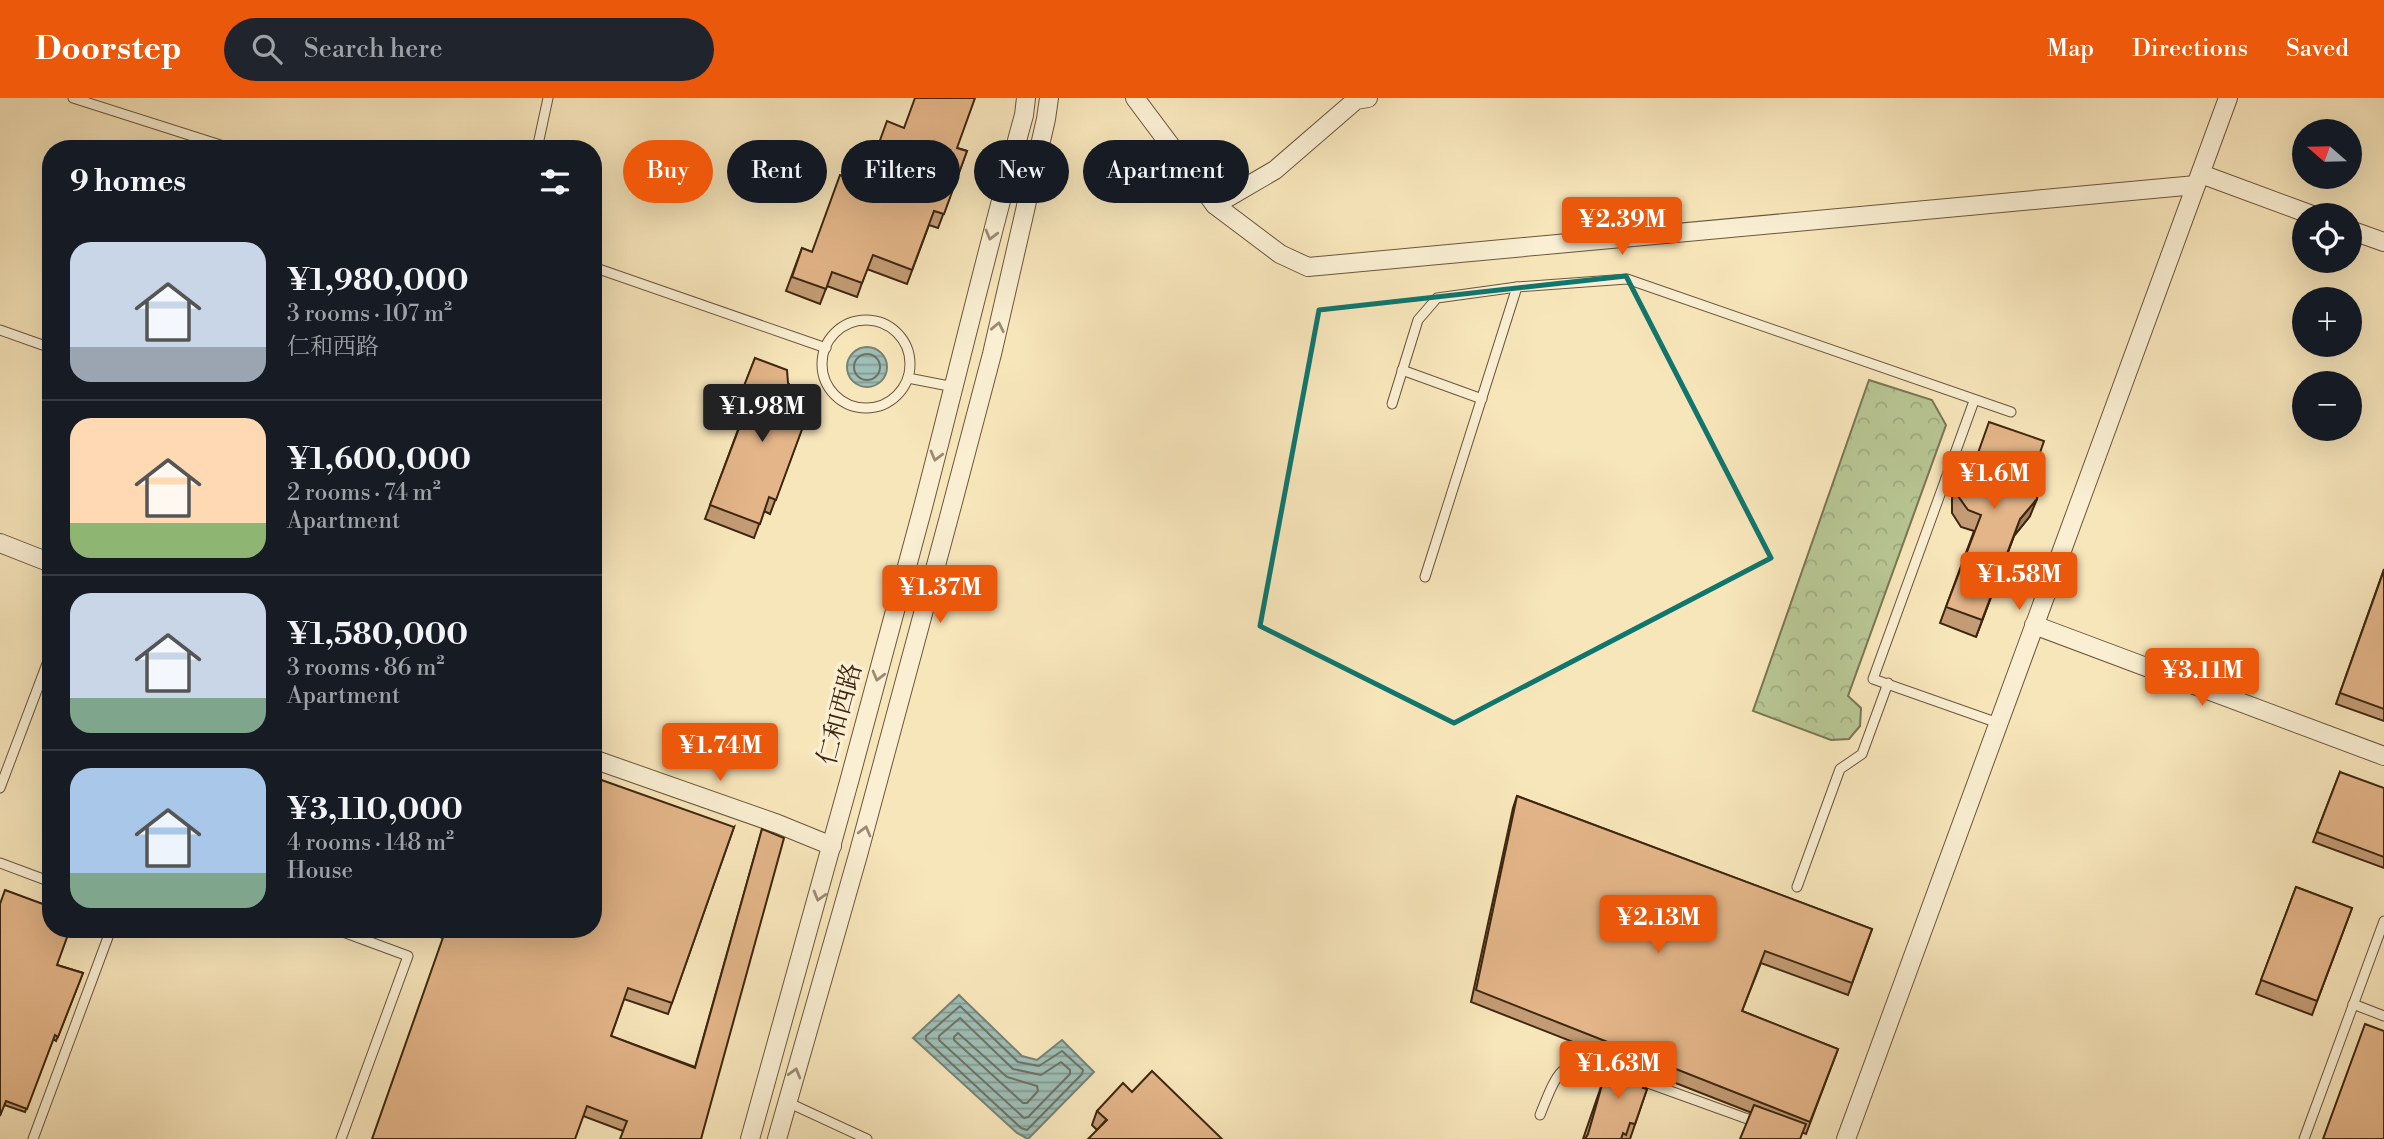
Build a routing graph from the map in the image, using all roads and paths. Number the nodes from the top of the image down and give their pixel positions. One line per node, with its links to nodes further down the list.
1 (73, 98): 8 (lane)
2 (548, 98): 9 (lane)
3 (1026, 98): 20 (street, 仁和西路, one-way to 20)
4 (1049, 98): 21 (street, 仁和西路, one-way to 4)
5 (1135, 98): 11 (street)
6 (1368, 98): 11 (street)
7 (2228, 98): 10 (street)
8 (205, 140)
9 (539, 140)
10 (2199, 180): 11 (street); 12 (street); 32 (street)
11 (1215, 205)
12 (2292, 209)
13 (2362, 234): 14 (street)
14 (2384, 242)
15 (602, 270): 19 (lane)
16 (1517, 287): 22 (lane); 25 (lane); 26 (lane)
17 (0, 330): 18 (lane)
18 (42, 345)
19 (826, 348): 23 (lane); 23 (lane)
20 (963, 350): 21 (street); 24 (street, 仁和西路)
21 (992, 354): 48 (street, 仁和西路, one-way to 21)
22 (1402, 370): 25 (lane); 27 (lane)
23 (908, 378): 24 (lane)
24 (954, 387): 39 (street, 仁和西路, one-way to 39)
25 (1482, 399): 31 (lane)
26 (1974, 401): 28 (lane); 34 (lane)
27 (1392, 404)
28 (2011, 412)
29 (0, 543): 30 (street)
30 (42, 559)
31 (1425, 577)
32 (2035, 625): 35 (street); 36 (street)
33 (42, 677): 38 (lane)
34 (1888, 683): 35 (lane); 42 (lane)
35 (1998, 723): 56 (street)
36 (2384, 756)
37 (602, 762): 39 (street)
38 (0, 788)
39 (832, 846): 53 (street, 仁和西路, one-way to 53)
40 (0, 863): 41 (lane)
41 (42, 879)
42 (1797, 887)
43 (2384, 921): 46 (lane)
44 (108, 938): 51 (lane)
45 (359, 938): 52 (lane)
46 (2353, 1004): 47 (lane); 57 (lane)
47 (2384, 1016)
48 (787, 1102): 54 (street, 仁和西路); 55 (lane)
49 (1540, 1115): 50 (lane)
50 (1762, 1125)
51 (33, 1139)
52 (341, 1139)
53 (750, 1139)
54 (777, 1139)
55 (867, 1139)
56 (1846, 1139)
57 (2304, 1139)

